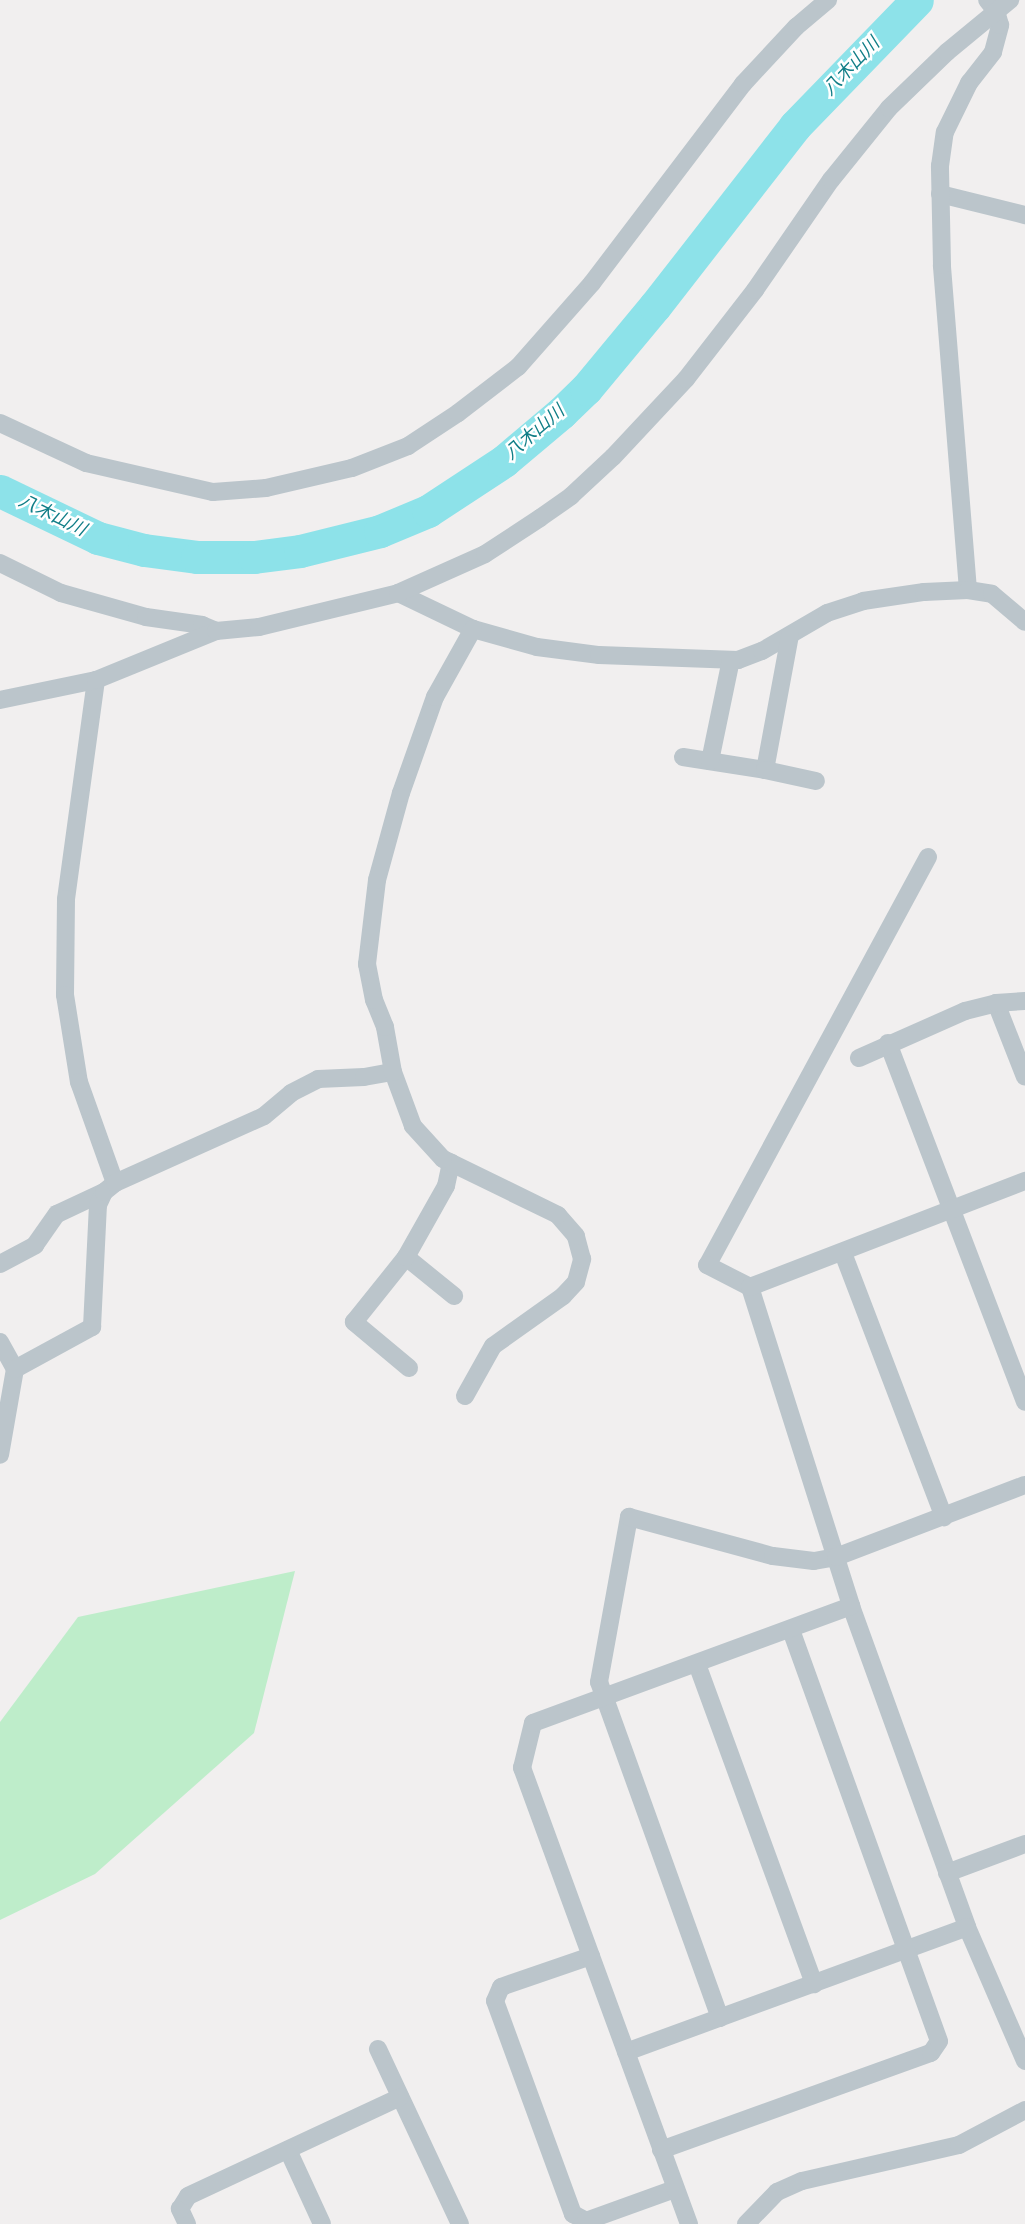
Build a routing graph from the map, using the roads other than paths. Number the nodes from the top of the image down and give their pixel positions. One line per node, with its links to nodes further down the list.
1 (828, 0): 5 (street)
2 (996, 4): 3 (street); 8 (street)
3 (940, 194): 4 (street); 7 (street)
4 (1025, 215)
5 (2, 428)
6 (0, 563): 11 (street)
7 (968, 590): 9 (street); 12 (street)
8 (398, 593): 10 (street); 11 (street)
9 (1025, 622)
10 (473, 629): 13 (street); 25 (street)
11 (216, 631): 14 (street)
12 (790, 635): 13 (street); 18 (street)
13 (732, 660): 17 (street)
14 (96, 680): 15 (street); 29 (street)
15 (0, 700)
16 (683, 757): 17 (street)
17 (710, 761): 18 (street)
18 (765, 770): 19 (street)
19 (816, 781)
20 (928, 857): 34 (street)
21 (1025, 1001): 22 (street)
22 (996, 1003): 23 (street); 26 (street)
23 (888, 1043): 24 (street); 30 (street)
24 (859, 1058)
25 (393, 1072): 27 (street); 29 (street)
26 (1025, 1077)
27 (451, 1163): 32 (street); 39 (street)
28 (1025, 1181): 30 (street)
29 (110, 1187): 33 (street); 37 (street)
30 (951, 1209): 31 (street); 40 (street)
31 (843, 1253): 34 (street); 43 (street)
32 (406, 1257): 35 (street); 38 (street)
33 (0, 1264)
34 (750, 1287): 44 (street)
35 (454, 1296)
36 (0, 1342): 37 (street)
37 (15, 1368): 41 (street)
38 (409, 1368)
39 (465, 1396)
40 (1025, 1402)
41 (0, 1455)
42 (1025, 1485): 43 (street)
43 (944, 1517): 44 (street)
44 (836, 1557): 45 (street); 48 (street)
45 (850, 1606): 46 (street); 50 (street)
46 (791, 1630): 47 (street); 52 (street)
47 (697, 1664): 48 (street); 54 (street)
48 (602, 1697): 53 (street); 55 (street)
49 (1025, 1844): 50 (street)
50 (947, 1873): 51 (street)
51 (967, 1927): 52 (street); 58 (street)
52 (908, 1950): 54 (street); 62 (street)
53 (591, 1956): 57 (street); 63 (street)
54 (814, 1984): 55 (street)
55 (720, 2018): 57 (street)
56 (378, 2049): 59 (street)
57 (626, 2052): 62 (street)
58 (1025, 2061)
59 (400, 2097): 61 (street); 66 (street)
60 (1025, 2110): 68 (street)
61 (288, 2150): 64 (street); 65 (street)
62 (661, 2150): 63 (street)
63 (675, 2189): 67 (street)
64 (187, 2224)
65 (322, 2224)
66 (460, 2224)
67 (689, 2224)
68 (746, 2224)

